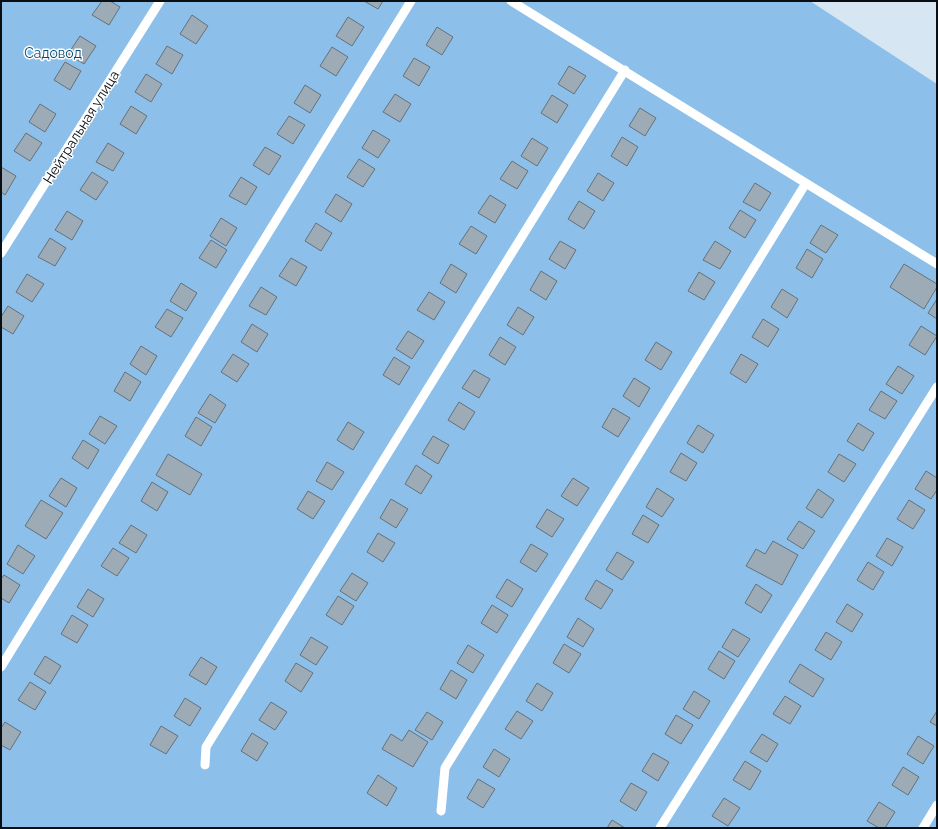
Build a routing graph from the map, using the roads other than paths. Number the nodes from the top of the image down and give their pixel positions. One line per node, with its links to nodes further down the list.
1 (160, 1): 6 (lane, Нейтральная улица)
2 (411, 1): 9 (lane)
3 (511, 1): 4 (lane)
4 (625, 70): 5 (lane); 10 (lane)
5 (806, 183): 7 (lane); 12 (lane)
6 (1, 253)
7 (937, 264)
8 (937, 388): 13 (lane)
9 (1, 667)
10 (205, 765)
11 (937, 805): 14 (lane)
12 (441, 811)
13 (660, 828)
14 (923, 828)

